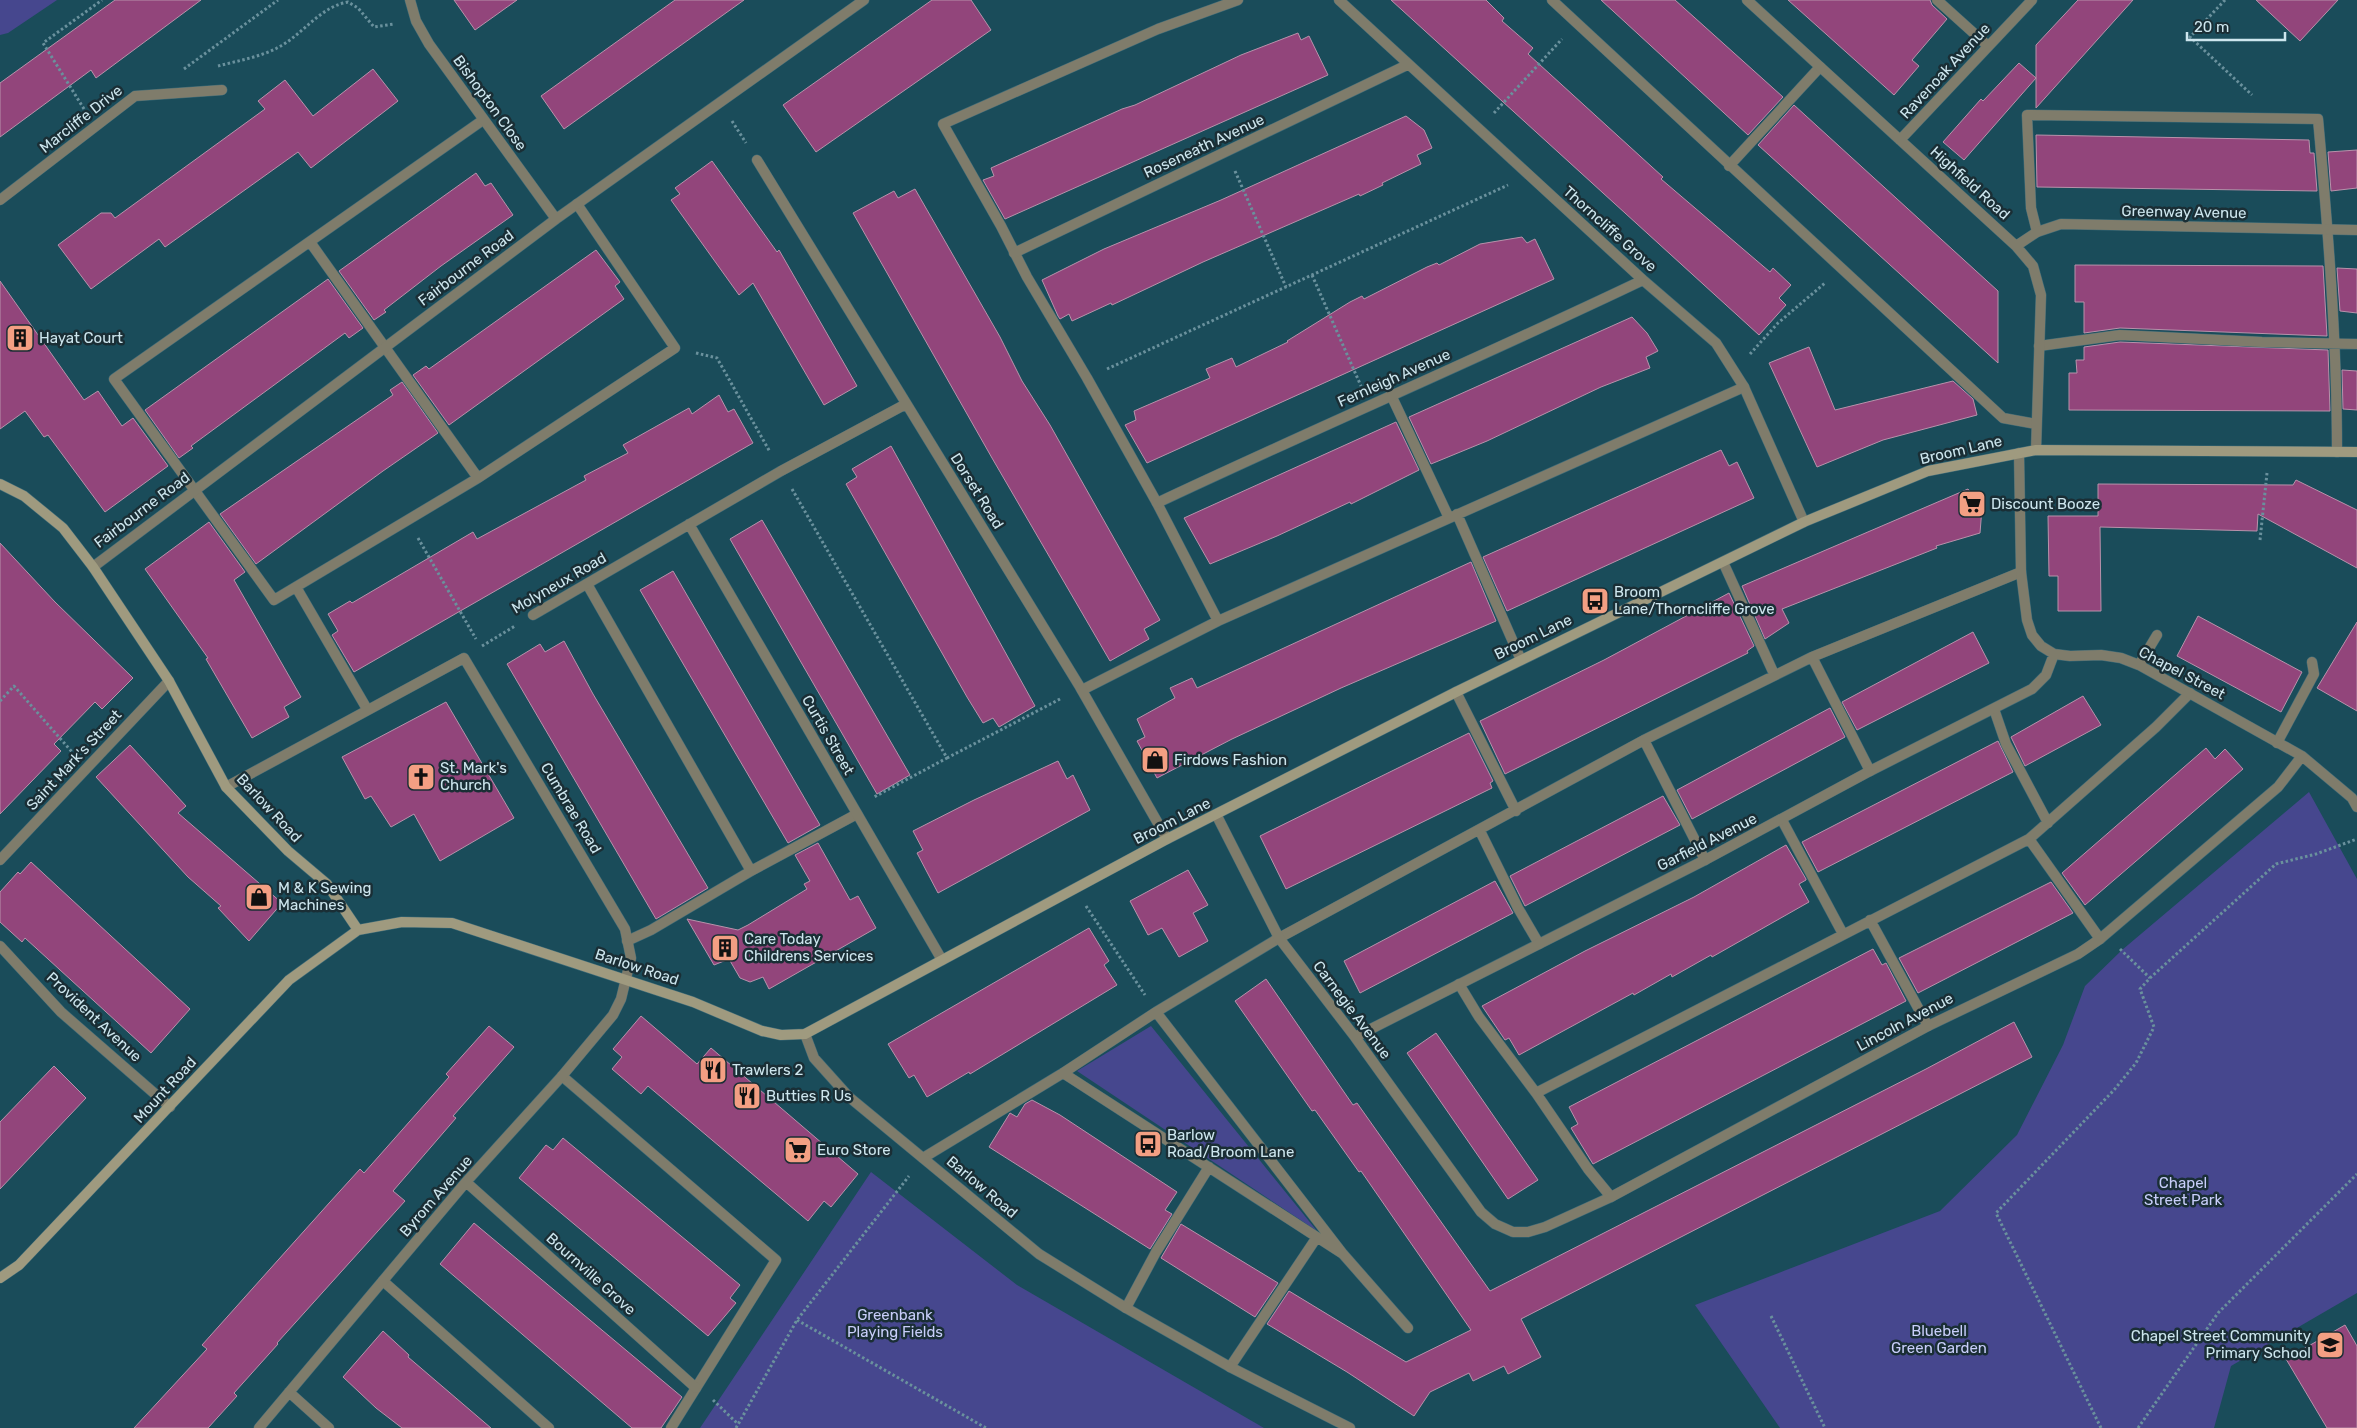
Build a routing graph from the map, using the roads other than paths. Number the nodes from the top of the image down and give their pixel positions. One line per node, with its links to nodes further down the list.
1 (410, 0): 13 (street, Bishopton Close)
2 (864, 0): 18 (street, Fairbourne Road)
3 (1238, 0): 25 (street)
4 (1339, 0): 10 (street, Thorncliffe Grove)
5 (1552, 0): 16 (street)
6 (1747, 0): 11 (street, Highfield Road)
7 (1937, 0): 9 (street)
8 (2032, 0): 9 (street, Ravenoak Avenue)
9 (1988, 46): 14 (street, Ravenoak Avenue)
10 (1407, 65): 25 (street, Roseneath Avenue); 26 (street, Thorncliffe Grove)
11 (1820, 68): 14 (street, Highfield Road); 16 (street)
12 (222, 90): 17 (street, Marcliffe Drive)
13 (483, 120): 19 (street, Bishopton Close); 23 (street)
14 (1900, 140): 24 (street, Highfield Road)
15 (757, 160): 33 (street, Dorset Road)
16 (1730, 166): 34 (street)
17 (0, 200)
18 (577, 204): 19 (street, Fairbourne Road); 39 (street)
19 (556, 219): 30 (street, Fairbourne Road)
20 (2357, 230): 21 (street, Greenway Avenue)
21 (2328, 231): 22 (street, Greenway Avenue); 22 (street); 27 (street)
22 (2037, 232): 24 (street, Greenway Avenue)
23 (310, 242): 30 (street); 41 (street)
24 (2016, 246): 29 (street, Highfield Road)
25 (1014, 253): 42 (street)
26 (1643, 280): 31 (street, Thorncliffe Grove); 32 (street, Fernleigh Avenue)
27 (2335, 343): 28 (street); 29 (street); 36 (street)
28 (2357, 344)
29 (2039, 346): 34 (street, Highfield Road)
30 (386, 347): 39 (street); 41 (street, Fairbourne Road)
31 (1744, 387): 43 (street); 44 (street, Thorncliffe Grove)
32 (1391, 395): 42 (street, Fernleigh Avenue); 43 (street)
33 (906, 404): 45 (street, Molyneux Road); 61 (street, Dorset Road)
34 (2036, 424): 35 (street, Highfield Road)
35 (2036, 450): 36 (main road, Broom Lane); 38 (main road, Broom Lane)
36 (2337, 452): 37 (main road, Broom Lane)
37 (2357, 452)
38 (2019, 453): 44 (main road, Broom Lane); 48 (street)
39 (478, 478): 50 (street)
40 (0, 484): 47 (main road, Barlow Road)
41 (194, 490): 47 (street, Fairbourne Road); 50 (street)
42 (1157, 503): 52 (street)
43 (1453, 516): 52 (street); 56 (street)
44 (1804, 522): 46 (main road, Broom Lane)
45 (689, 524): 49 (street, Molyneux Road); 72 (street, Curtis Street)
46 (1723, 562): 56 (main road, Broom Lane); 59 (street)
47 (93, 567): 60 (main road, Barlow Road)
48 (2020, 572): 54 (street); 55 (street)
49 (587, 584): 51 (street, Molyneux Road); 82 (street)
50 (296, 587): 64 (street)
51 (533, 615)
52 (1218, 621): 61 (street)
53 (2156, 634): 58 (street)
54 (2054, 654): 58 (street, Chapel Street); 65 (street, Garfield Avenue)
55 (1812, 656): 59 (street); 69 (street)
56 (1521, 660): 62 (main road, Broom Lane)
57 (2312, 662): 67 (street)
58 (2140, 665): 63 (street, Chapel Street)
59 (1774, 674): 66 (street)
60 (169, 681): 70 (main road, Barlow Road); 80 (street, Saint Mark's Street)
61 (1081, 688): 78 (street, Dorset Road)
62 (1456, 692): 73 (street); 74 (main road, Broom Lane)
63 (2190, 693): 67 (street, Chapel Street); 76 (street)
64 (367, 709): 70 (street); 88 (street, Cumbrae Road)
65 (1994, 709): 69 (street, Garfield Avenue); 76 (street)
66 (1644, 740): 73 (street); 81 (street)
67 (2277, 743): 68 (street, Chapel Street)
68 (2302, 756): 71 (street, Chapel Street); 87 (street, Lincoln Avenue)
69 (1870, 771): 75 (street, Garfield Avenue)
70 (226, 787): 84 (main road, Barlow Road)
71 (2355, 800)
72 (855, 811): 82 (street); 91 (street, Curtis Street)
73 (1516, 811): 77 (street)
74 (1217, 816): 78 (main road, Broom Lane); 86 (street, Carnegie Avenue)
75 (1782, 820): 81 (street, Garfield Avenue); 85 (street)
76 (2048, 823): 79 (street)
77 (1480, 831): 86 (street); 89 (street)
78 (1167, 839): 91 (main road, Broom Lane)
79 (2029, 839): 83 (street); 87 (street)
80 (0, 860)
81 (1705, 860): 89 (street, Garfield Avenue)
82 (751, 871): 88 (street)
83 (1870, 920): 85 (street); 95 (street)
84 (358, 930): 92 (main road, Barlow Road); 101 (main road, Mount Road)
85 (1843, 934): 100 (street)
86 (1279, 938): 94 (street); 97 (street, Carnegie Avenue)
87 (2100, 940): 95 (street, Lincoln Avenue)
88 (627, 941): 92 (street, Cumbrae Road)
89 (1539, 944): 93 (street, Garfield Avenue)
90 (0, 946): 101 (street, Provident Avenue)
91 (942, 960): 96 (main road, Broom Lane)
92 (626, 979): 96 (main road, Barlow Road); 99 (street, Byrom Avenue)
93 (1459, 984): 97 (street, Garfield Avenue); 100 (street)
94 (1156, 1012): 98 (street); 108 (street)
95 (1928, 1026): 105 (street, Lincoln Avenue)
96 (805, 1034): 102 (street, Barlow Road)
97 (1355, 1037): 106 (street, Carnegie Avenue)
98 (1063, 1073): 102 (street); 103 (street)
99 (562, 1076): 104 (street, Byrom Avenue); 114 (street)
100 (1536, 1093): 105 (street)
101 (170, 1107): 109 (main road, Mount Road)
102 (923, 1158): 111 (street, Barlow Road)
103 (1209, 1167): 107 (street); 111 (street)
104 (466, 1182): 110 (street, Byrom Avenue); 114 (street, Bournville Grove)
105 (1611, 1196): 106 (street, Lincoln Avenue)
106 (1481, 1212)
107 (1317, 1237): 108 (street); 113 (street)
108 (1343, 1254): 112 (street)
109 (0, 1278)
110 (383, 1281): 115 (street, Byrom Avenue); 118 (street)
111 (1126, 1308): 113 (street, Barlow Road)
112 (1408, 1328)
113 (1230, 1367): 120 (street, Barlow Road)
114 (696, 1388): 119 (street)
115 (289, 1392): 116 (street, Byrom Avenue); 117 (street)
116 (259, 1428)
117 (329, 1428)
118 (549, 1428)
119 (671, 1428)
120 (1350, 1428)

